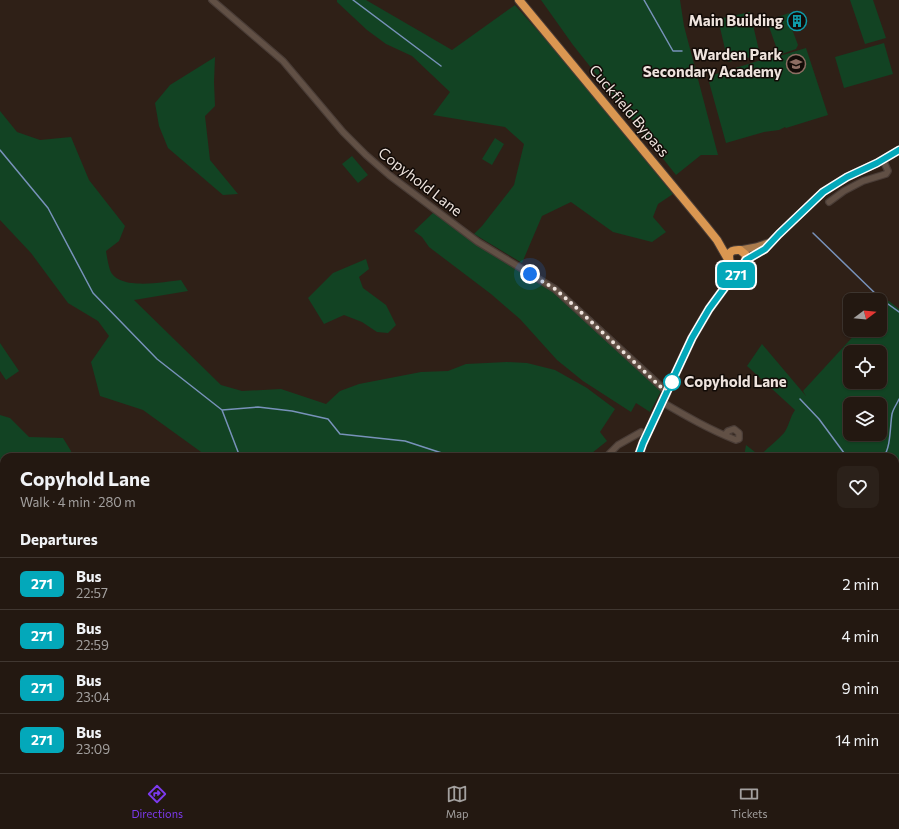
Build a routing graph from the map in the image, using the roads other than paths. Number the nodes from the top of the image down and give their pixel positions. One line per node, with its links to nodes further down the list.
1 (212, 0): 12 (street, Copyhold Lane)
2 (519, 0): 6 (highway, Cuckfield Bypass)
3 (899, 150): 4 (main road)
4 (883, 160): 5 (street); 7 (main road)
5 (829, 202)
6 (717, 240): 8 (highway, Cuckfield Bypass); 9 (highway, Cuckfield Bypass)
7 (772, 241): 8 (main road); 10 (main road)
8 (738, 250): 9 (highway); 10 (highway)
9 (729, 262): 10 (highway); 11 (highway)
10 (745, 263): 11 (highway)
11 (728, 283): 12 (highway)
12 (667, 392): 13 (highway)
13 (662, 402): 15 (street); 17 (highway)
14 (641, 432): 16 (street)
15 (725, 436)
16 (610, 453)
17 (639, 453)

